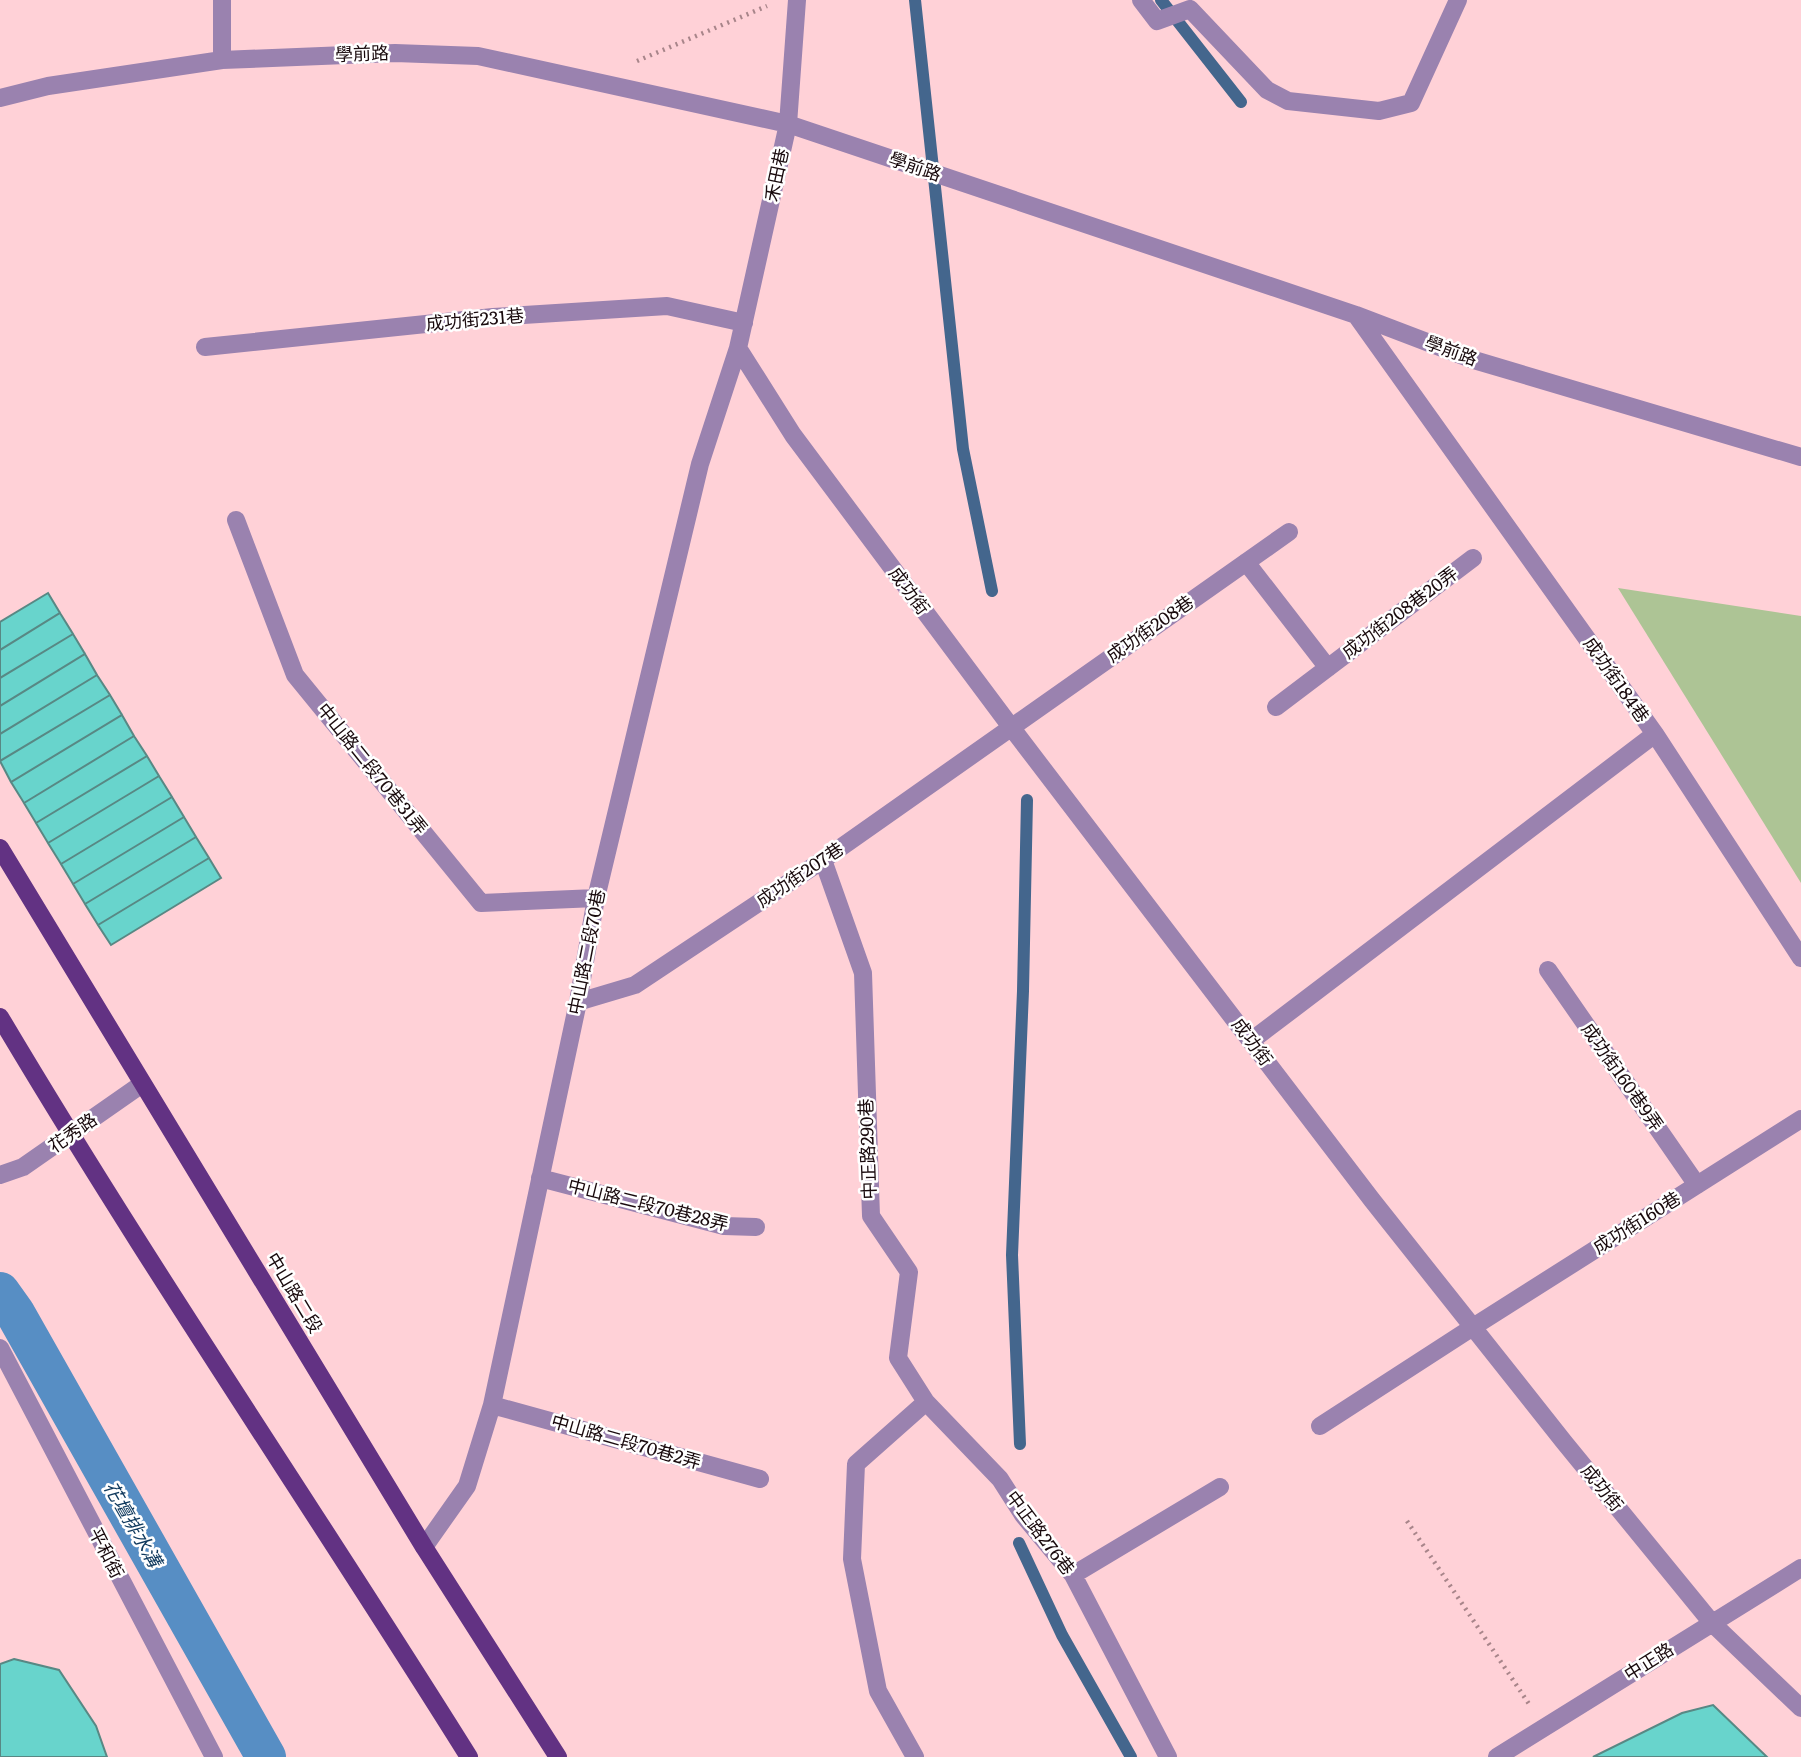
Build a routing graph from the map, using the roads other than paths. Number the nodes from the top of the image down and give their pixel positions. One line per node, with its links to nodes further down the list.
1 (222, 0): 5 (street)
2 (797, 0): 7 (street, 禾田巷)
3 (1141, 0): 4 (street)
4 (1458, 0)
5 (222, 60): 6 (street, 學前路); 7 (street, 學前路)
6 (0, 97)
7 (788, 124): 8 (street, 學前路); 9 (street, 禾田巷)
8 (1356, 315): 12 (street, 學前路); 20 (street, 成功街184巷)
9 (744, 323): 10 (street, 成功街231巷); 11 (street, 禾田巷)
10 (205, 347)
11 (738, 348): 19 (street, 成功街); 23 (street, 中山路二段70巷)
12 (1801, 457)
13 (236, 520): 23 (street, 中山路二段70巷31弄)
14 (1289, 532): 16 (street, 成功街208巷)
15 (1473, 558): 17 (street, 成功街208巷20弄)
16 (1246, 562): 17 (street, 成功街208巷20弄); 19 (street, 成功街208巷)
17 (1328, 668): 18 (street, 成功街208巷20弄)
18 (1276, 707)
19 (1011, 727): 22 (street, 成功街207巷); 28 (street, 成功街)
20 (1655, 734): 24 (street); 28 (street, 成功街184巷)
21 (0, 848): 29 (main road, 中山路二段)
22 (823, 860): 26 (street, 成功街207巷); 38 (street, 中正路290巷)
23 (596, 898): 26 (street, 中山路二段70巷)
24 (1801, 958)
25 (1548, 970): 34 (street, 成功街160巷9弄)
26 (578, 1002): 33 (street, 中山路二段70巷)
27 (0, 1017): 31 (main road)
28 (1251, 1041): 36 (street, 成功街)
29 (142, 1084): 31 (street, 花秀路); 43 (main road, 中山路二段)
30 (1801, 1119): 34 (street, 成功街160巷)
31 (70, 1136): 32 (street, 花秀路); 49 (main road)
32 (0, 1175)
33 (540, 1178): 35 (street, 中山路二段70巷28弄); 39 (street, 中山路二段70巷)
34 (1698, 1185): 36 (street, 成功街160巷)
35 (757, 1227)
36 (1472, 1327): 40 (street, 成功街160巷); 46 (street, 成功街)
37 (0, 1348): 48 (street, 平和街)
38 (926, 1402): 45 (street, 中正路276巷); 51 (street)
39 (492, 1405): 41 (street, 中山路二段70巷2弄); 43 (street, 中山路二段70巷)
40 (1320, 1426)
41 (760, 1479)
42 (1220, 1487): 45 (street)
43 (424, 1547): 50 (main road, 中山路二段)
44 (1801, 1568): 46 (street, 中正路)
45 (1073, 1575): 52 (street, 中正路276巷)
46 (1712, 1623): 47 (street, 成功街); 53 (street, 中正路)
47 (1801, 1708)
48 (214, 1757)
49 (469, 1757)
50 (558, 1757)
51 (915, 1757)
52 (1168, 1757)
53 (1497, 1757)

